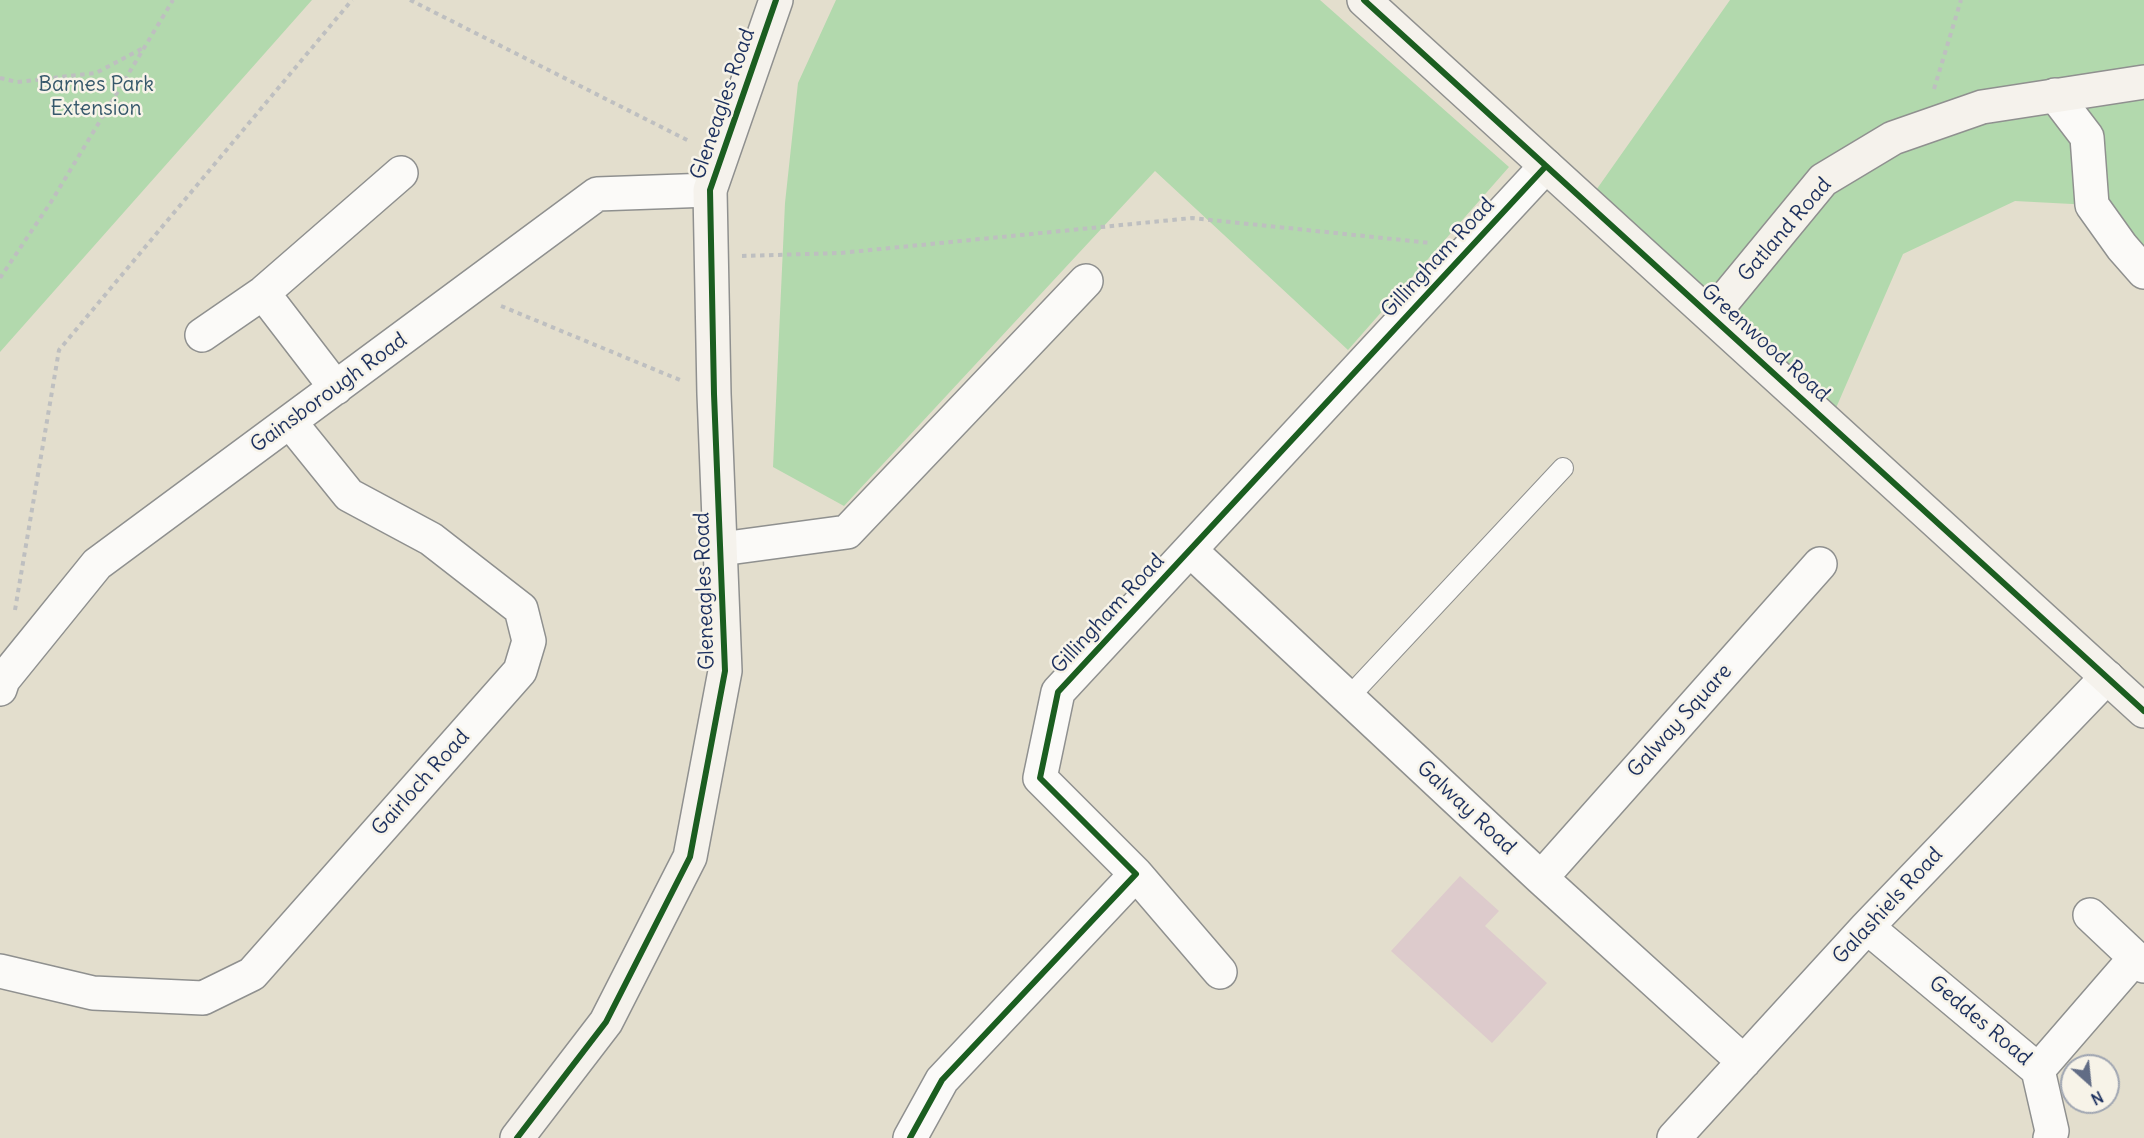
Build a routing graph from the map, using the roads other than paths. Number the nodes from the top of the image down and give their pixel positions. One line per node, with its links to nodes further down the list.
1 (776, 0): 7 (street, Gleneagles Road)
2 (1364, 0): 5 (street, Greenwood Road)
3 (2144, 82): 4 (street, Gatland Road)
4 (2055, 95): 8 (street); 11 (street, Gatland Road)
5 (1546, 166): 11 (street, Greenwood Road); 17 (street, Gillingham Road)
6 (401, 173): 10 (street)
7 (710, 190): 13 (street, Gainsborough Road); 16 (street, Gleneagles Road)
8 (2144, 272)
9 (1086, 281): 16 (street)
10 (262, 293): 12 (street); 13 (street)
11 (1711, 316): 19 (street, Greenwood Road)
12 (202, 335)
13 (336, 388): 14 (street, Gainsborough Road)
14 (290, 422): 20 (street, Gainsborough Road); 28 (street, Gairloch Road)
15 (1563, 468): 21 (lane)
16 (721, 549): 32 (street, Gleneagles Road)
17 (1190, 550): 21 (street, Galway Road); 23 (street, Gillingham Road)
18 (1820, 564): 24 (street, Galway Square)
19 (2107, 677): 22 (street, Greenwood Road); 26 (street, Galashiels Road)
20 (0, 689)
21 (1348, 698): 24 (street, Galway Road)
22 (2144, 711)
23 (1136, 874): 29 (street, Gillingham Road); 33 (street)
24 (1540, 878): 30 (street, Galway Road)
25 (2090, 915): 27 (street)
26 (1867, 927): 30 (street, Galashiels Road); 31 (street, Geddes Road)
27 (2140, 962): 31 (street)
28 (0, 971)
29 (1220, 972)
30 (1744, 1062): 34 (street, Galashiels Road)
31 (2038, 1070): 35 (street, Geddes Road)
32 (517, 1138)
33 (910, 1138)
34 (1674, 1138)
35 (2050, 1138)

